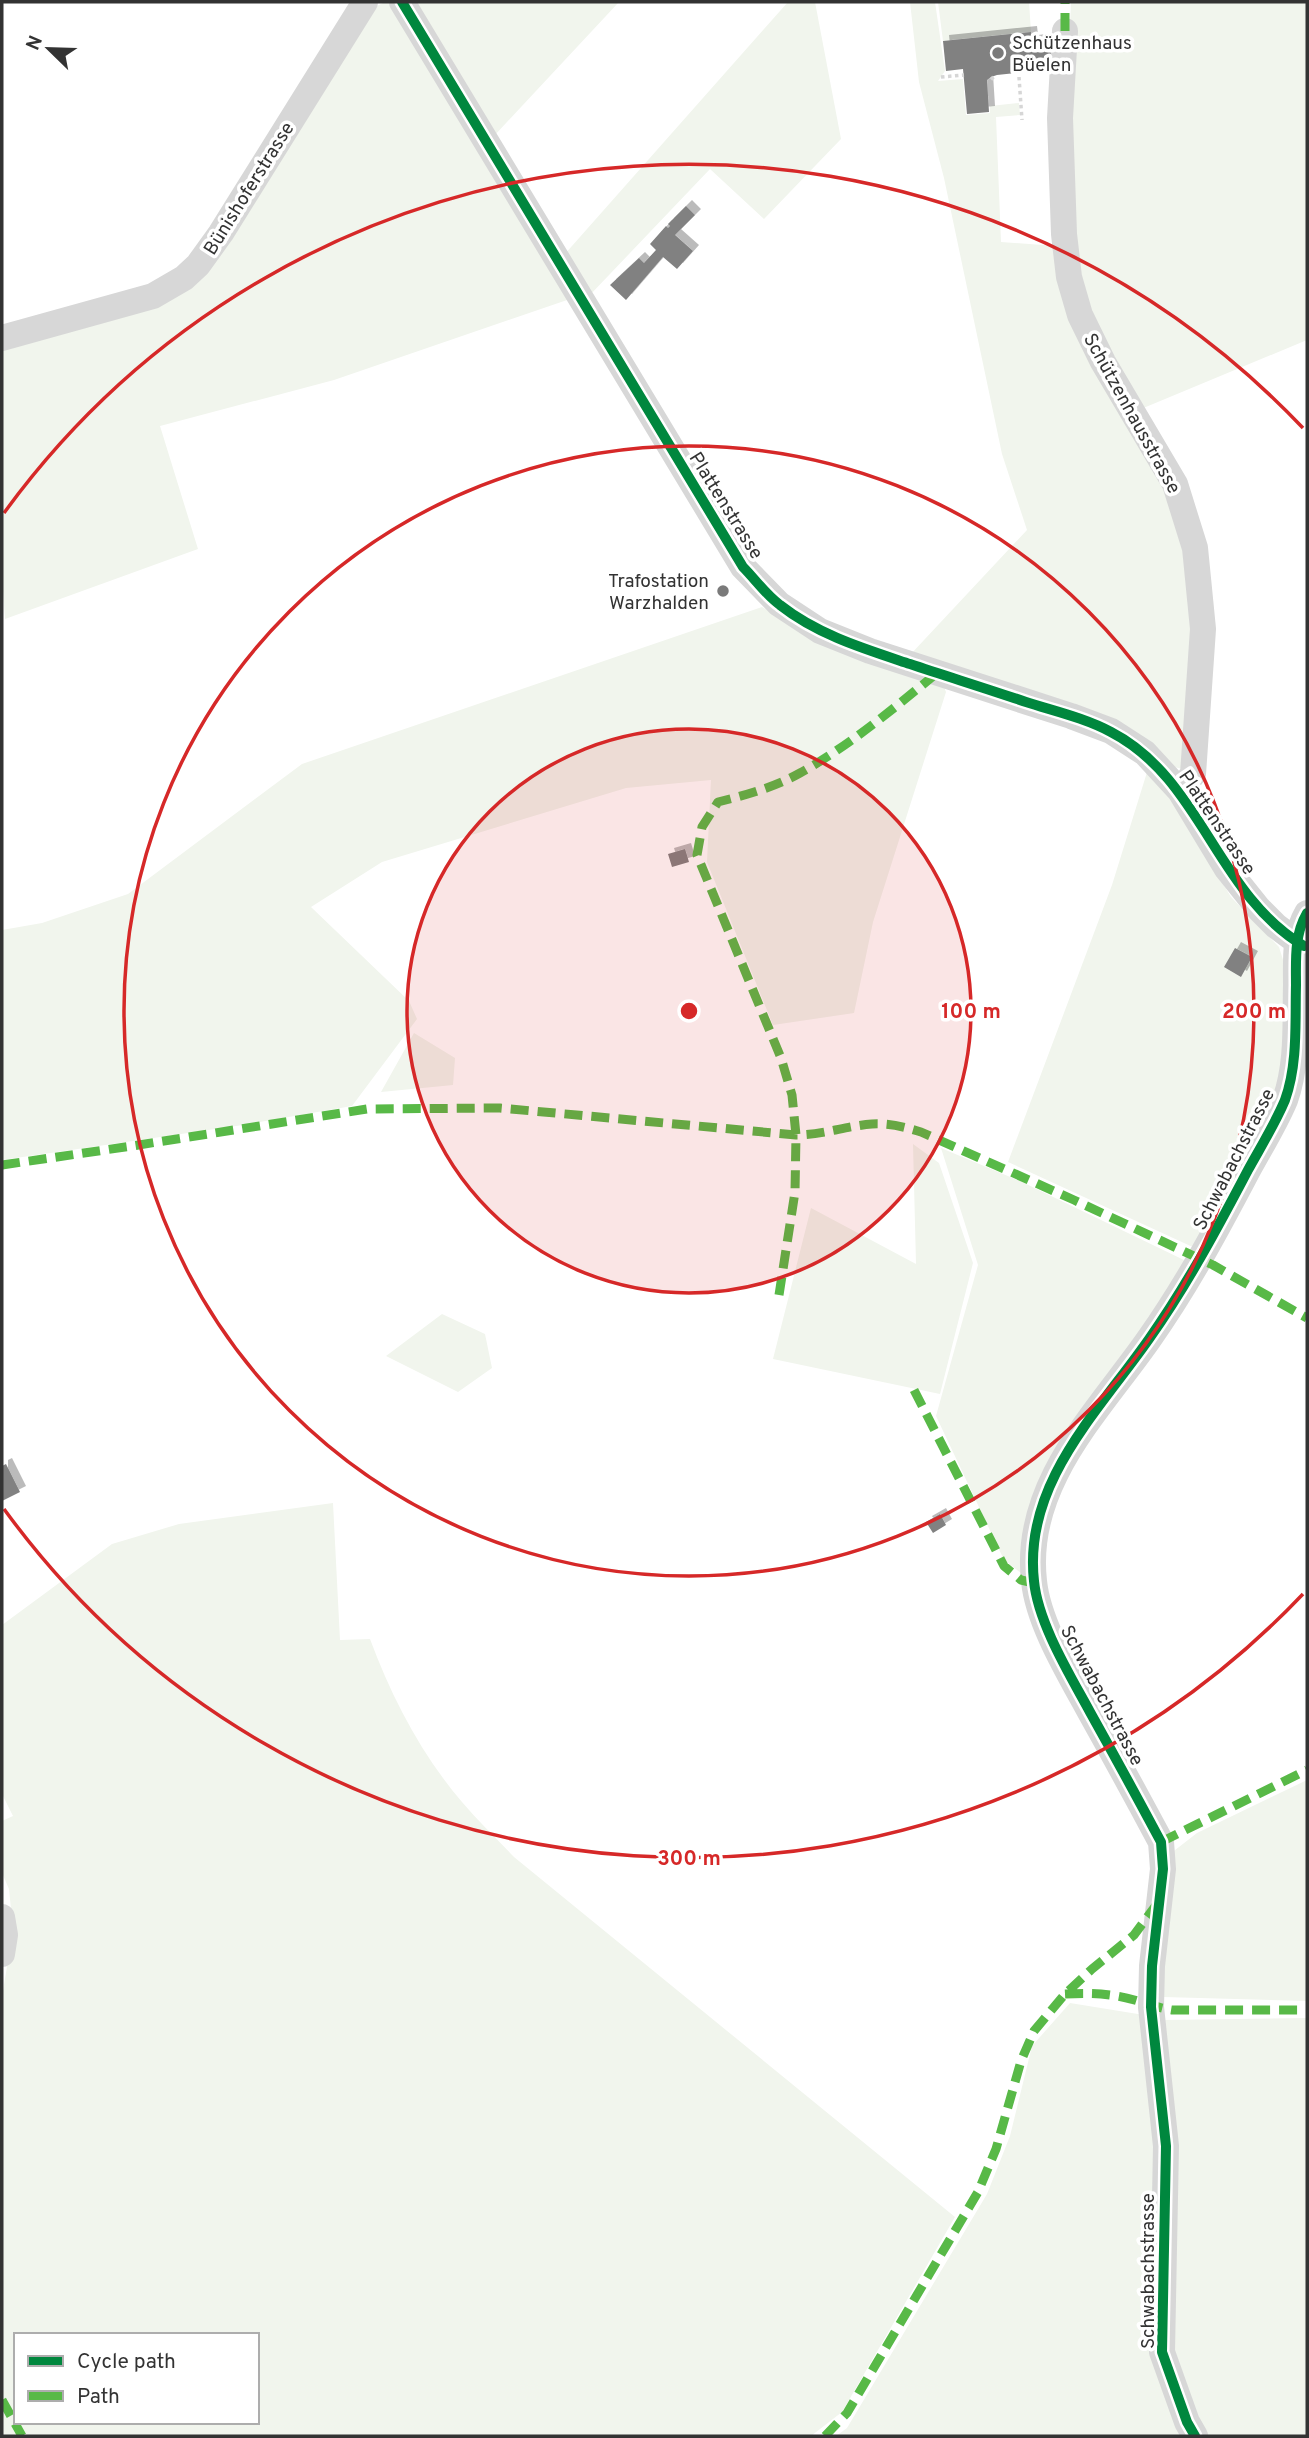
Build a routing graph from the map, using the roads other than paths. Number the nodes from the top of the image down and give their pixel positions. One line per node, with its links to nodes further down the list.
1 (365, 2): 4 (street, Bünishoferstrasse)
2 (402, 2): 5 (street, Plattenstrasse)
3 (1065, 31): 5 (street, Schützenhausstrasse)
4 (2, 338)
5 (1180, 791): 7 (street, Plattenstrasse)
6 (1307, 913): 7 (street, Schwabachstrasse)
7 (1302, 945): 10 (street, Schwabachstrasse)
8 (2, 1917): 9 (street)
9 (2, 1954)
10 (1195, 2436)

